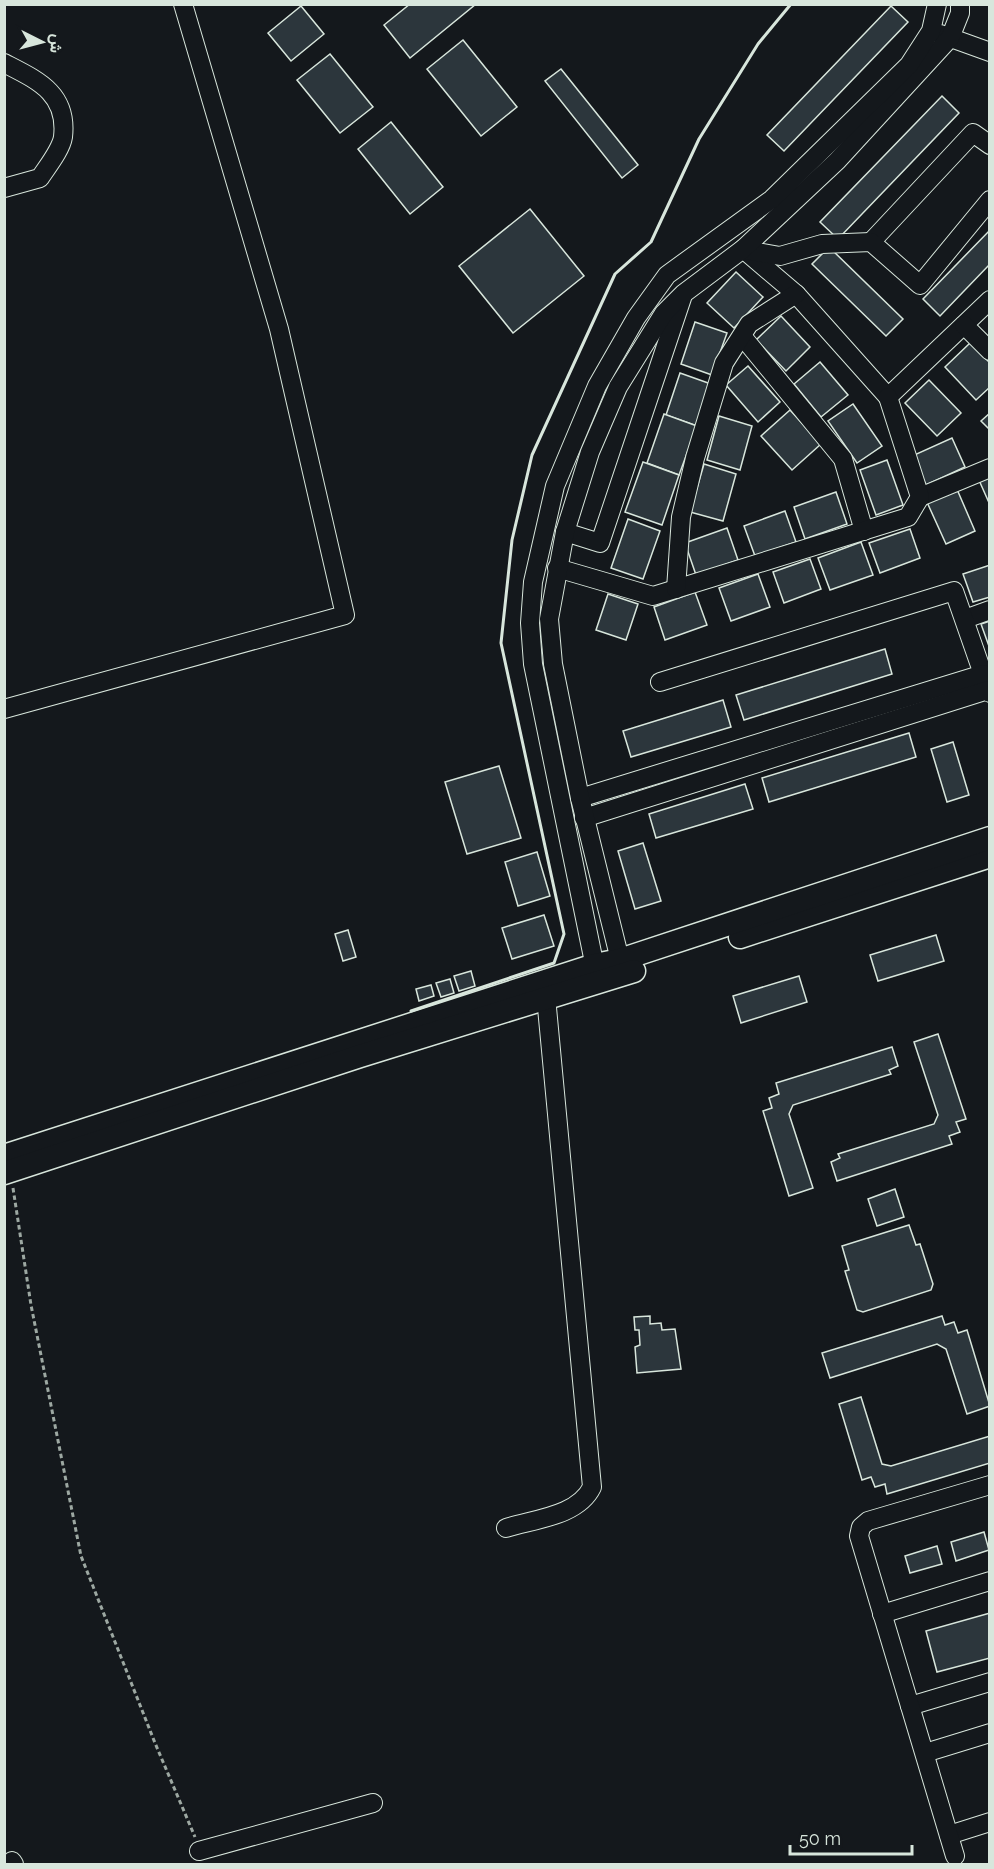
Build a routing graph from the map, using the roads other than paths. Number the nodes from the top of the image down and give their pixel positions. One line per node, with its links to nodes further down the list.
1 (183, 4): 30 (street)
2 (937, 4): 4 (street)
3 (960, 4): 5 (street)
4 (931, 31): 5 (street); 36 (street)
5 (950, 38): 6 (street); 12 (street)
6 (990, 52)
7 (4, 63): 9 (street)
8 (990, 146): 11 (street)
9 (4, 188)
10 (990, 200): 11 (street)
11 (871, 242): 12 (street)
12 (743, 249): 13 (street); 14 (street)
13 (683, 294): 23 (street); 23 (street)
14 (796, 294): 17 (street); 19 (street)
15 (990, 300): 16 (street)
16 (964, 325): 18 (street); 19 (street)
17 (742, 336): 22 (street); 25 (street)
18 (990, 351)
19 (888, 397): 21 (street)
20 (990, 468): 21 (street)
21 (920, 497): 22 (street)
22 (864, 531): 25 (street)
23 (565, 532): 24 (street)
24 (557, 567): 25 (street); 31 (street)
25 (676, 589)
26 (990, 610): 27 (street)
27 (965, 619): 28 (street); 29 (street)
28 (987, 678): 31 (street); 32 (street)
29 (660, 682)
30 (4, 709)
31 (580, 798): 32 (street)
32 (584, 818): 35 (street)
33 (990, 838): 35 (main road)
34 (990, 856): 35 (main road)
35 (622, 967): 36 (main road)
36 (596, 973): 37 (main road)
37 (544, 990): 38 (main road); 40 (street)
38 (6, 1161)
39 (990, 1485): 42 (street)
40 (506, 1527)
41 (990, 1581): 42 (street)
42 (882, 1614): 44 (street)
43 (990, 1682): 44 (street)
44 (910, 1706): 46 (street)
45 (990, 1733): 46 (street)
46 (925, 1753): 49 (street)
47 (373, 1803): 50 (street)
48 (990, 1822): 49 (street)
49 (949, 1835): 51 (street)
50 (199, 1851)
51 (956, 1856)

